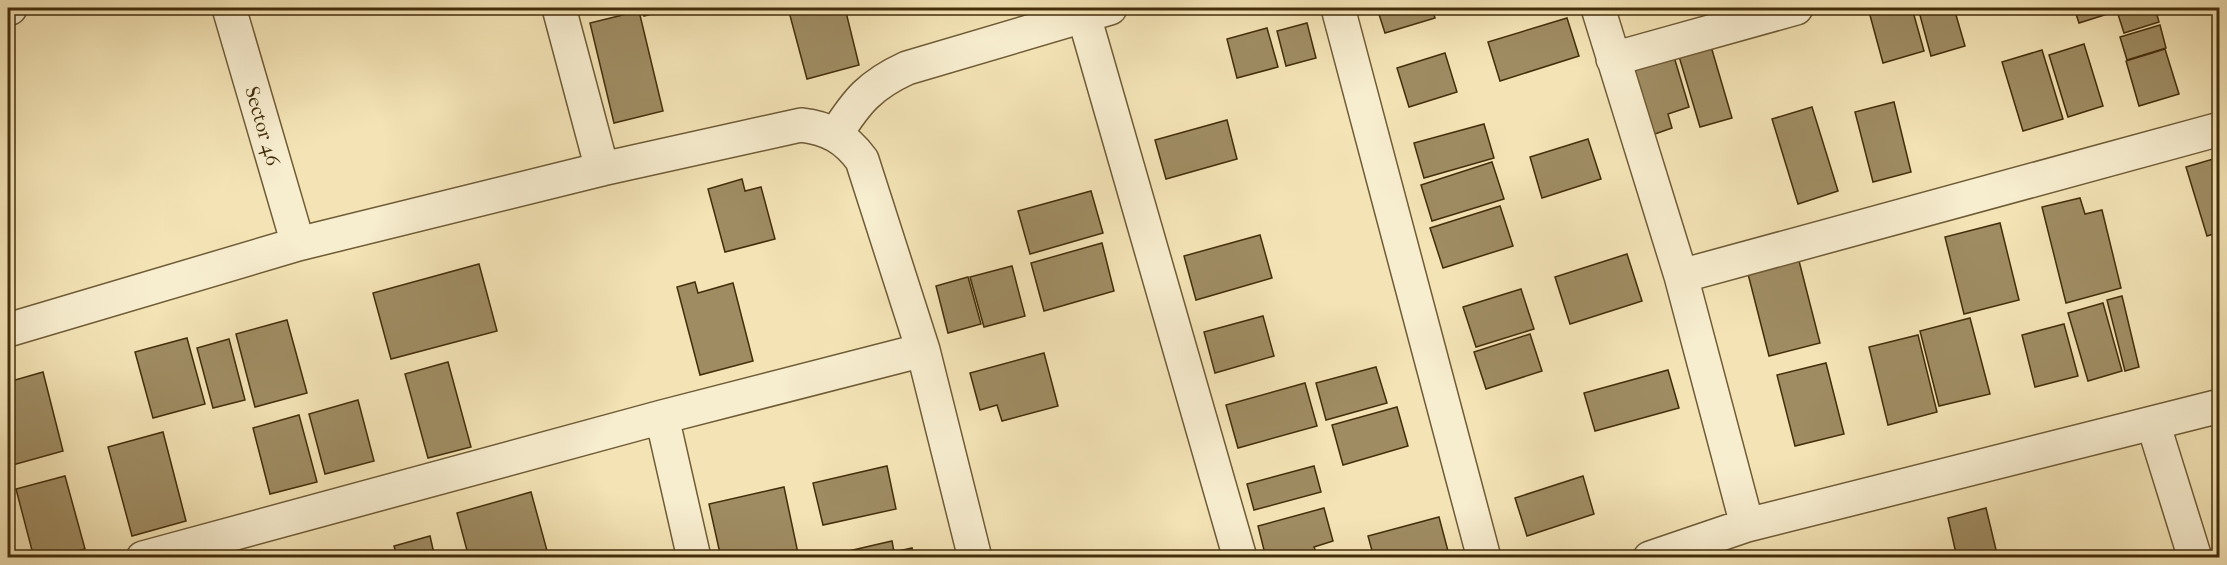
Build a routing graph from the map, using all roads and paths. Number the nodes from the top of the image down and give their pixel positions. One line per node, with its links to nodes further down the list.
1 (229, 8): 11 (street, Sector 46)
2 (559, 8): 10 (street)
3 (1338, 8): 23 (street)
4 (1598, 8): 7 (street)
5 (1796, 8): 7 (street)
6 (1097, 12): 9 (street); 22 (street)
7 (1613, 59): 12 (street)
8 (2220, 129): 12 (street)
9 (836, 135): 10 (street); 14 (street)
10 (602, 169): 11 (street)
11 (298, 244): 13 (street)
12 (1681, 276): 18 (street)
13 (8, 330)
14 (923, 350): 16 (street); 21 (street)
15 (2220, 406): 17 (street)
16 (662, 417): 19 (street); 20 (street)
17 (2153, 423): 18 (street); 25 (street)
18 (1747, 525): 24 (street)
19 (143, 558)
20 (694, 558)
21 (975, 558)
22 (1240, 558)
23 (1484, 558)
24 (1650, 558)
25 (2195, 558)

